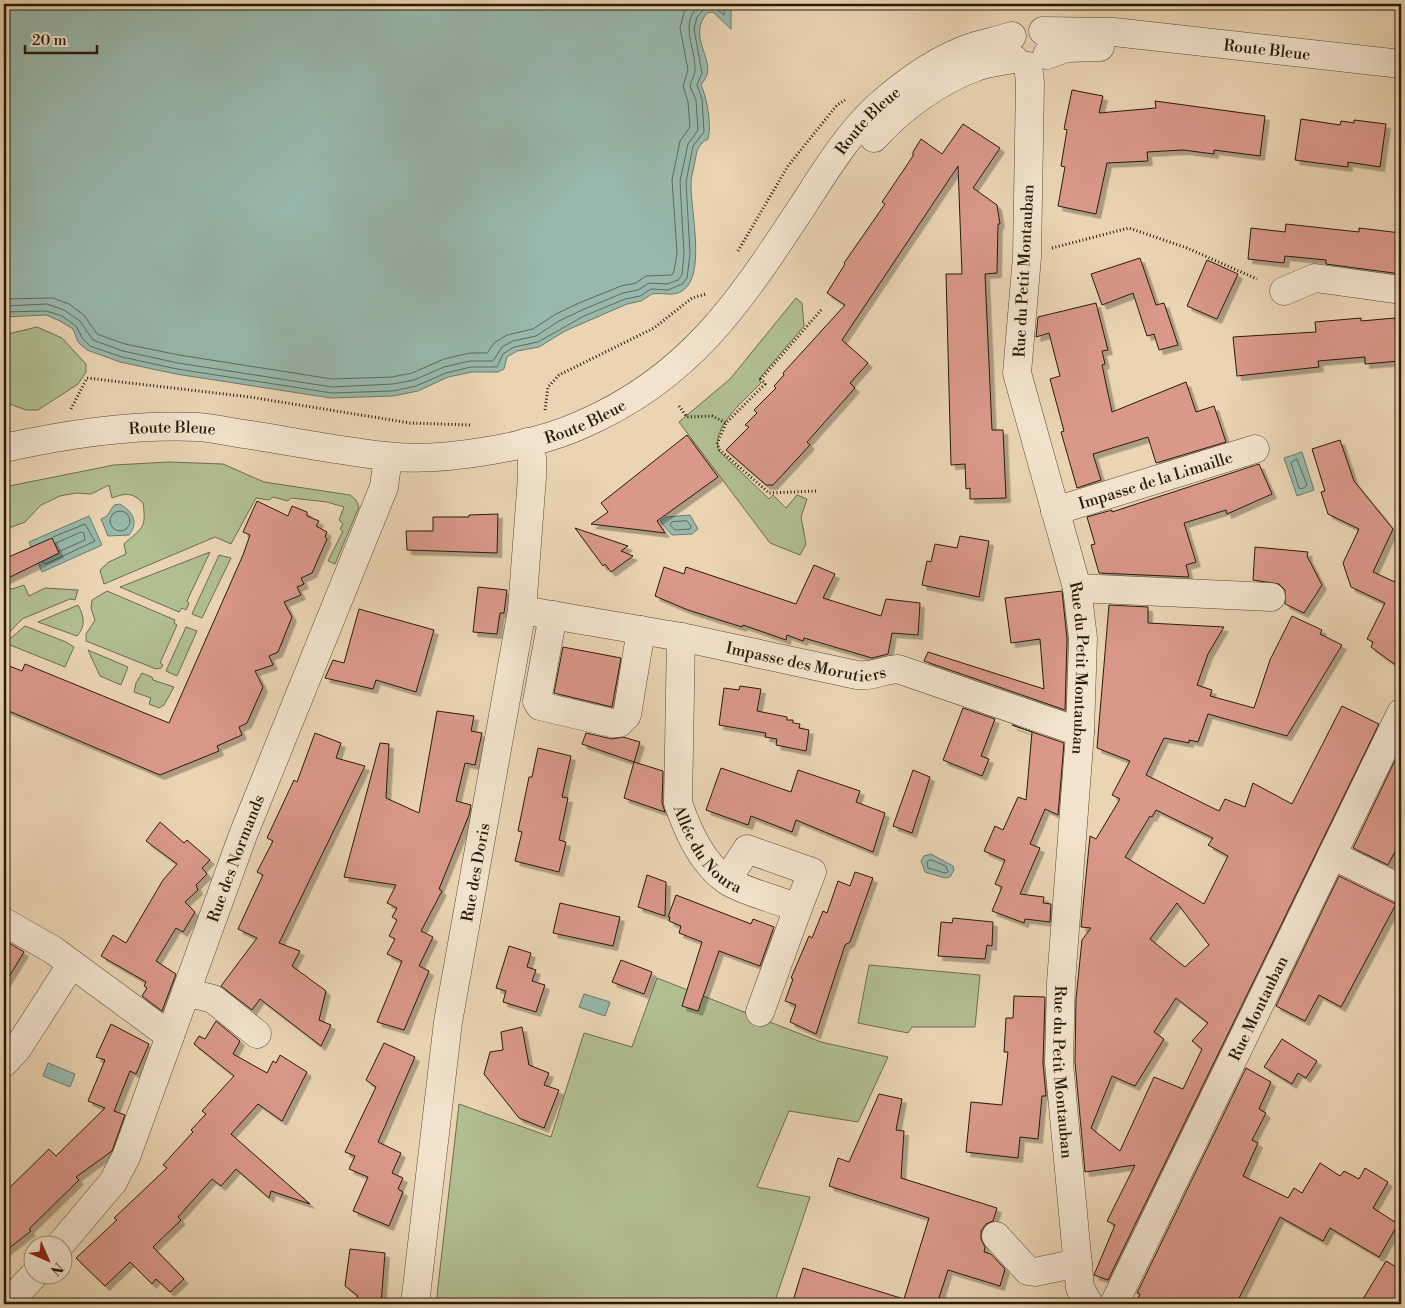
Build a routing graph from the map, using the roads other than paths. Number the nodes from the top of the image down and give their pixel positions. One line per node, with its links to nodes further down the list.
1 (1029, 49): 2 (street, Route Bleue); 3 (street, Route Bleue); 7 (street, Route Bleue); 11 (street, Rue du Petit Montauban)
2 (1401, 64)
3 (1401, 80)
4 (1401, 290): 5 (street)
5 (1284, 291)
6 (4, 448): 10 (street, Route Bleue)
7 (530, 450): 10 (street, Route Bleue); 14 (street, Rue des Doris)
8 (1255, 450): 11 (street, Impasse de la Limaille)
9 (4, 465): 10 (street, Route Bleue)
10 (387, 465): 26 (street, Rue des Normands)
11 (1055, 510): 12 (street, Rue du Petit Montauban)
12 (1077, 588): 13 (street); 19 (street, Rue du Petit Montauban)
13 (1271, 597)
14 (522, 610): 15 (street, Impasse des Morutiers); 36 (street, Rue des Doris)
15 (553, 615): 16 (street, Impasse des Morutiers); 16 (street)
16 (641, 630): 17 (street, Impasse des Morutiers)
17 (681, 637): 19 (street, Impasse des Morutiers); 21 (street, Allée du Noura)
18 (1399, 725): 20 (street, Rue Montauban)
19 (1080, 732): 33 (street, Rue du Petit Montauban)
20 (1332, 855): 22 (street); 38 (street, Rue Montauban)
21 (727, 880): 23 (street, Allée du Noura); 23 (street)
22 (1401, 889)
23 (798, 908): 27 (street)
24 (4, 922): 25 (street)
25 (72, 965): 29 (street); 30 (street)
26 (186, 992): 28 (street); 29 (street, Rue des Normands)
27 (760, 1012)
28 (257, 1034)
29 (170, 1036): 31 (street, Rue des Normands)
30 (4, 1063)
31 (67, 1236)
32 (996, 1236): 33 (street)
33 (1078, 1263): 37 (street, Rue du Petit Montauban)
34 (23, 1286): 35 (street)
35 (7, 1304)
36 (415, 1304)
37 (1089, 1304)
38 (1114, 1304)

